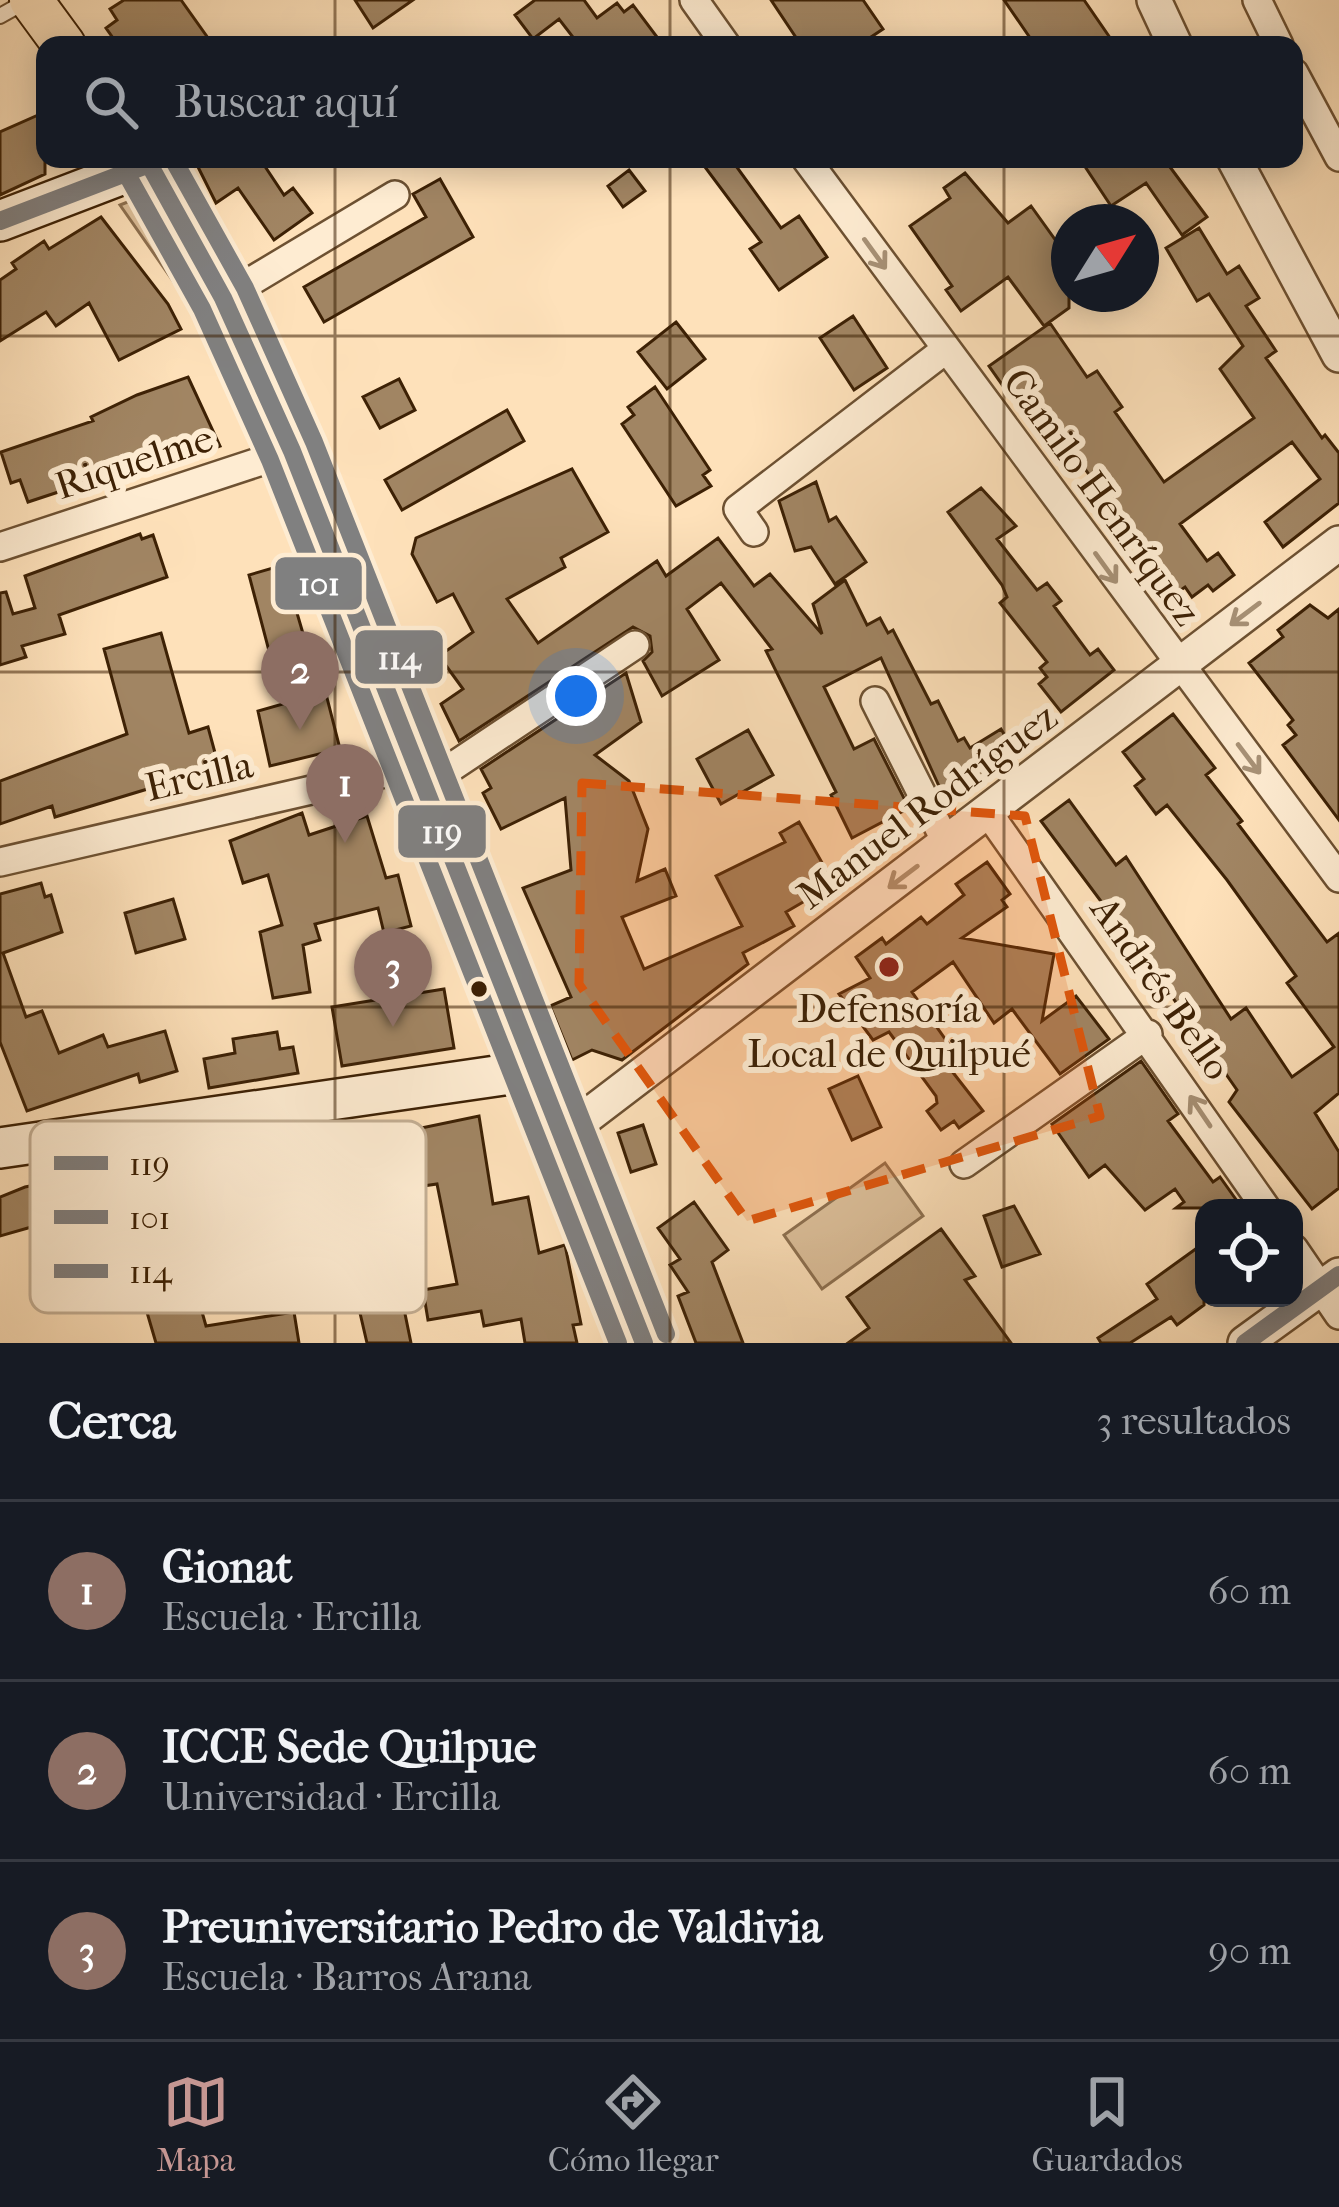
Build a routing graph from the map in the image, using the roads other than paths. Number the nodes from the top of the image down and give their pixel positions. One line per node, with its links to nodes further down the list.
1 (694, 0): 6 (street)
2 (1154, 0): 7 (street)
3 (28, 4): 5 (main road)
4 (1268, 4): 8 (street)
5 (56, 36)
6 (720, 36)
7 (1171, 36)
8 (1277, 36)
9 (1303, 90): 10 (street)
10 (1339, 157)
11 (131, 168): 16 (main road)
12 (152, 168): 17 (main road)
13 (813, 168): 18 (street, Camilo Henríquez, one-way to 18)
14 (1239, 168): 19 (street)
15 (395, 195): 17 (street)
16 (0, 221)
17 (223, 298): 20 (main road)
18 (944, 350): 21 (street); 25 (street, Camilo Henríquez, one-way to 25)
19 (1339, 355)
20 (292, 451): 23 (street, Riquelme); 27 (main road)
21 (754, 532)
22 (1339, 544): 25 (street, Manuel Rodríguez, one-way to 25)
23 (0, 548)
24 (635, 644): 27 (street)
25 (1178, 666): 28 (street, Manuel Rodríguez); 31 (street, Camilo Henríquez, one-way to 31)
26 (875, 701): 29 (street)
27 (418, 777): 30 (street, Ercilla); 33 (main road)
28 (989, 814): 29 (street, Manuel Rodríguez); 32 (street, Andrés Bello)
29 (947, 844): 35 (street, Manuel Rodríguez, one-way to 35)
30 (0, 862)
31 (1339, 878)
32 (1148, 1034): 36 (street); 37 (street, Andrés Bello, one-way to 32)
33 (537, 1070): 34 (main road); 35 (main road)
34 (142, 1121)
35 (564, 1134): 40 (main road)
36 (964, 1164)
37 (1260, 1199)
38 (1303, 1259): 39 (street)
39 (1333, 1293): 41 (street)
40 (644, 1343)
41 (1245, 1343)

